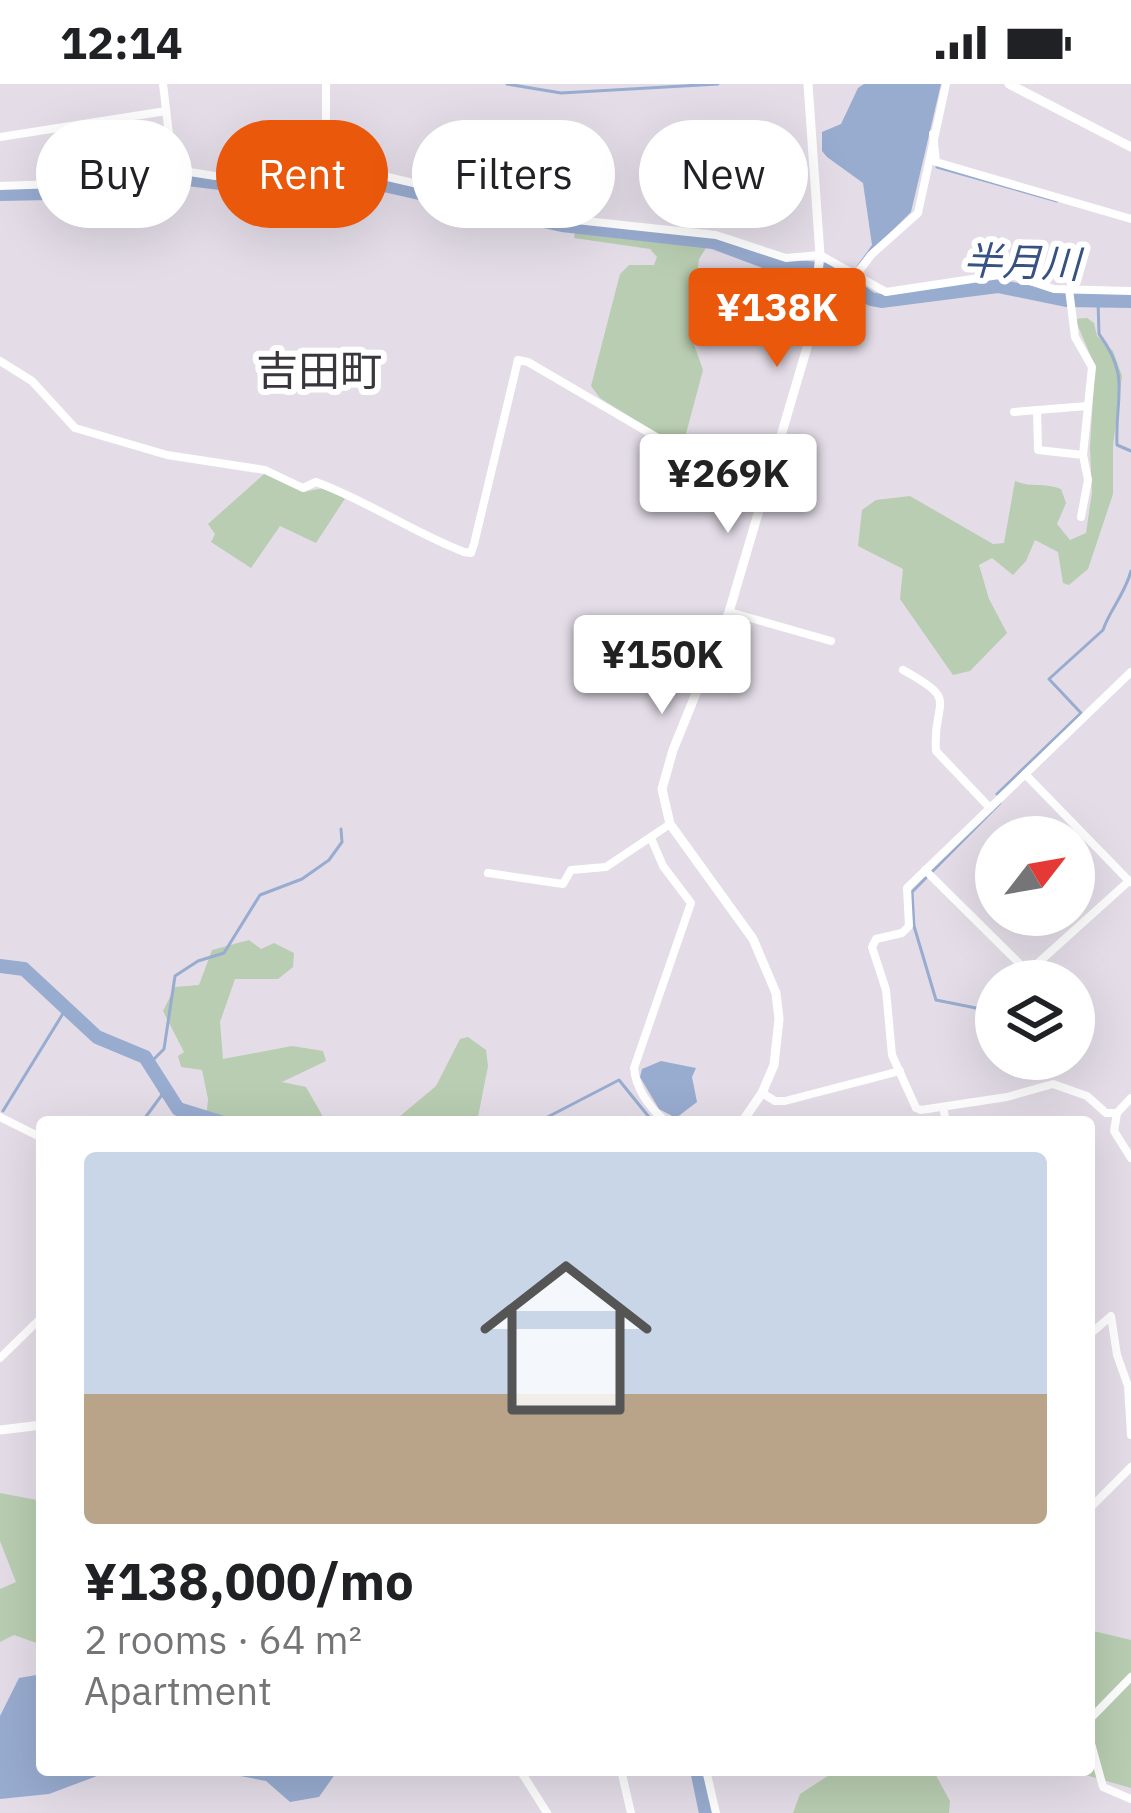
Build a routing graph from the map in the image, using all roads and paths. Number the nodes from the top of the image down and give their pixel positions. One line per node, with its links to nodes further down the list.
1 (163, 84): 6 (street)
2 (326, 84): 8 (street)
3 (808, 84): 16 (street)
4 (946, 84): 9 (street)
5 (1009, 84): 11 (street)
6 (166, 111): 7 (street); 10 (street)
7 (167, 120)
8 (326, 120)
9 (933, 134): 15 (street); 17 (street)
10 (0, 137)
11 (1131, 147)
12 (388, 177): 16 (street)
13 (36, 185): 14 (street)
14 (0, 186)
15 (1131, 219)
16 (819, 263): 17 (street); 25 (street)
17 (856, 275): 18 (street)
18 (1070, 292): 19 (street); 21 (street)
19 (1131, 292)
20 (0, 361): 25 (street)
21 (1087, 406): 22 (street); 24 (street)
22 (1037, 410): 23 (street); 24 (street)
23 (1014, 412)
24 (1083, 455): 26 (street)
25 (770, 473): 27 (street)
26 (1081, 517)
27 (729, 612): 28 (street); 33 (street)
28 (832, 641)
29 (903, 670): 32 (street)
30 (1131, 673): 31 (street)
31 (1024, 774): 32 (street); 37 (street)
32 (990, 808): 35 (street)
33 (670, 824): 34 (street); 39 (street)
34 (651, 838): 36 (street); 43 (street)
35 (925, 870): 37 (street); 38 (street)
36 (488, 873)
37 (1130, 882)
38 (900, 1071): 39 (street); 41 (street)
39 (762, 1094): 44 (street)
40 (1131, 1098): 42 (street)
41 (943, 1107): 42 (street); 45 (street)
42 (1118, 1113): 48 (street)
43 (661, 1116)
44 (746, 1116)
45 (945, 1116)
46 (0, 1117): 47 (street)
47 (36, 1135)
48 (1131, 1158)
49 (36, 1323): 51 (street)
50 (1095, 1330): 52 (street)
51 (0, 1358)
52 (1130, 1385): 55 (street)
53 (36, 1426): 54 (street)
54 (0, 1430)
55 (1131, 1435)
56 (1131, 1467): 57 (street)
57 (1095, 1503)
58 (1131, 1677): 59 (street)
59 (1095, 1714)
60 (1095, 1760): 64 (street)
61 (524, 1776): 65 (street)
62 (622, 1776): 66 (street)
63 (707, 1776): 67 (street)
64 (1131, 1799)
65 (547, 1813)
66 (631, 1813)
67 (716, 1813)

